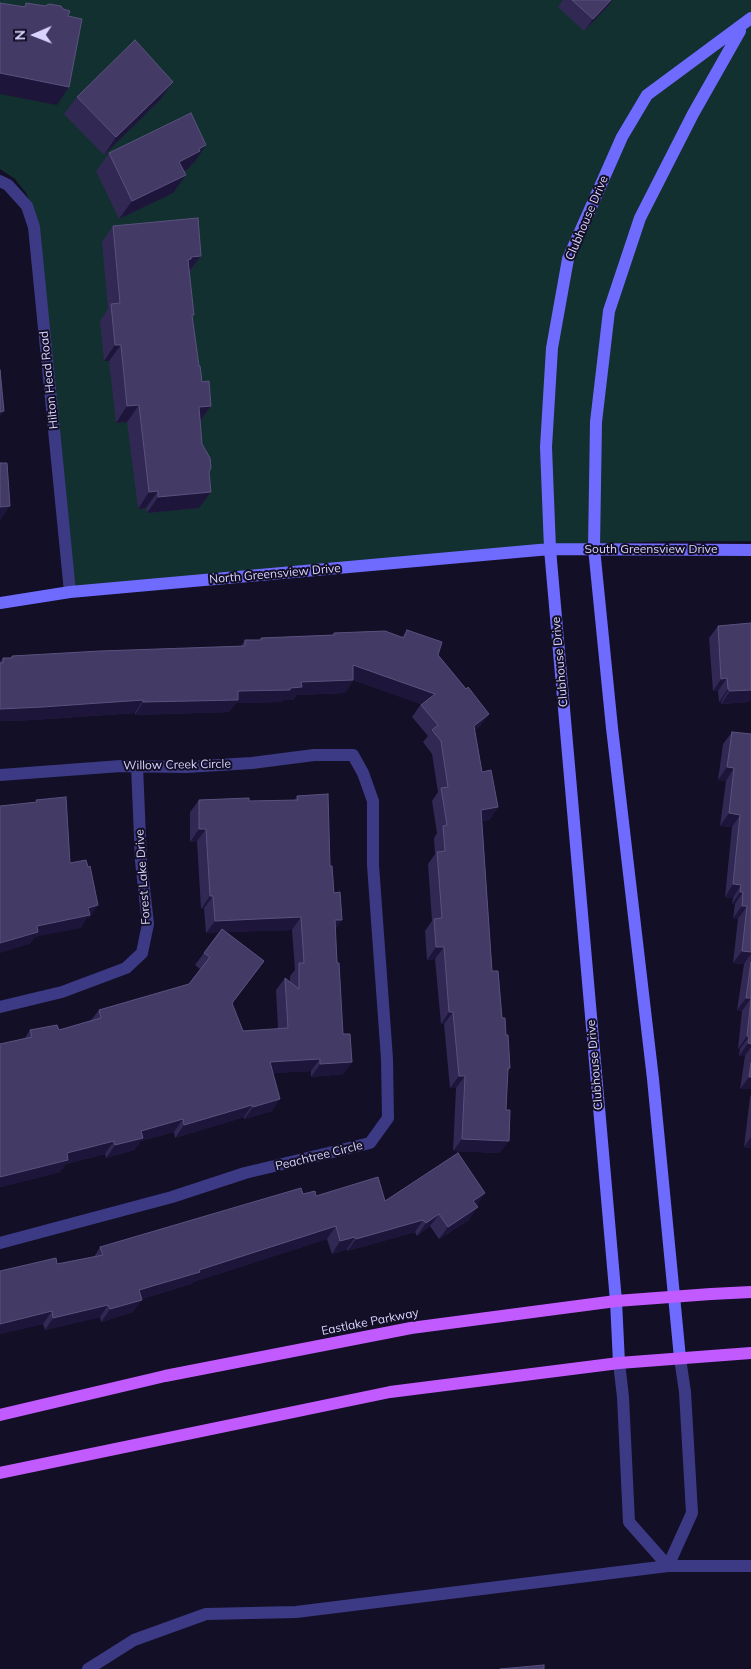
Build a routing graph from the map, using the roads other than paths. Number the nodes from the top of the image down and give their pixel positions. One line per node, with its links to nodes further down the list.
1 (747, 22): 3 (street, Clubhouse Drive); 4 (street, Clubhouse Drive)
2 (0, 181): 6 (street, Hilton Head Road)
3 (594, 548): 4 (street, South Greensview Drive); 5 (street, South Greensview Drive); 14 (street, Clubhouse Drive)
4 (550, 549): 6 (street, North Greensview Drive); 15 (street, Clubhouse Drive)
5 (751, 550)
6 (70, 592): 7 (street, North Greensview Drive)
7 (0, 603)
8 (353, 755): 9 (street, Willow Creek Circle); 12 (street, Peachtree Circle)
9 (137, 766): 10 (street, Willow Creek Circle); 11 (street, Forest Lake Drive)
10 (0, 775)
11 (0, 1007)
12 (0, 1243)
13 (751, 1292): 14 (main road, Eastlake Parkway)
14 (675, 1297): 15 (main road, Eastlake Parkway); 17 (street, Clubhouse Drive)
15 (616, 1301): 18 (street, Clubhouse Drive); 19 (main road, Eastlake Parkway)
16 (751, 1353): 17 (main road)
17 (680, 1358): 18 (main road); 21 (street)
18 (619, 1363): 20 (main road); 21 (street)
19 (0, 1415)
20 (0, 1473)
21 (668, 1566): 22 (street); 23 (street)
22 (751, 1566)
23 (88, 1669)

